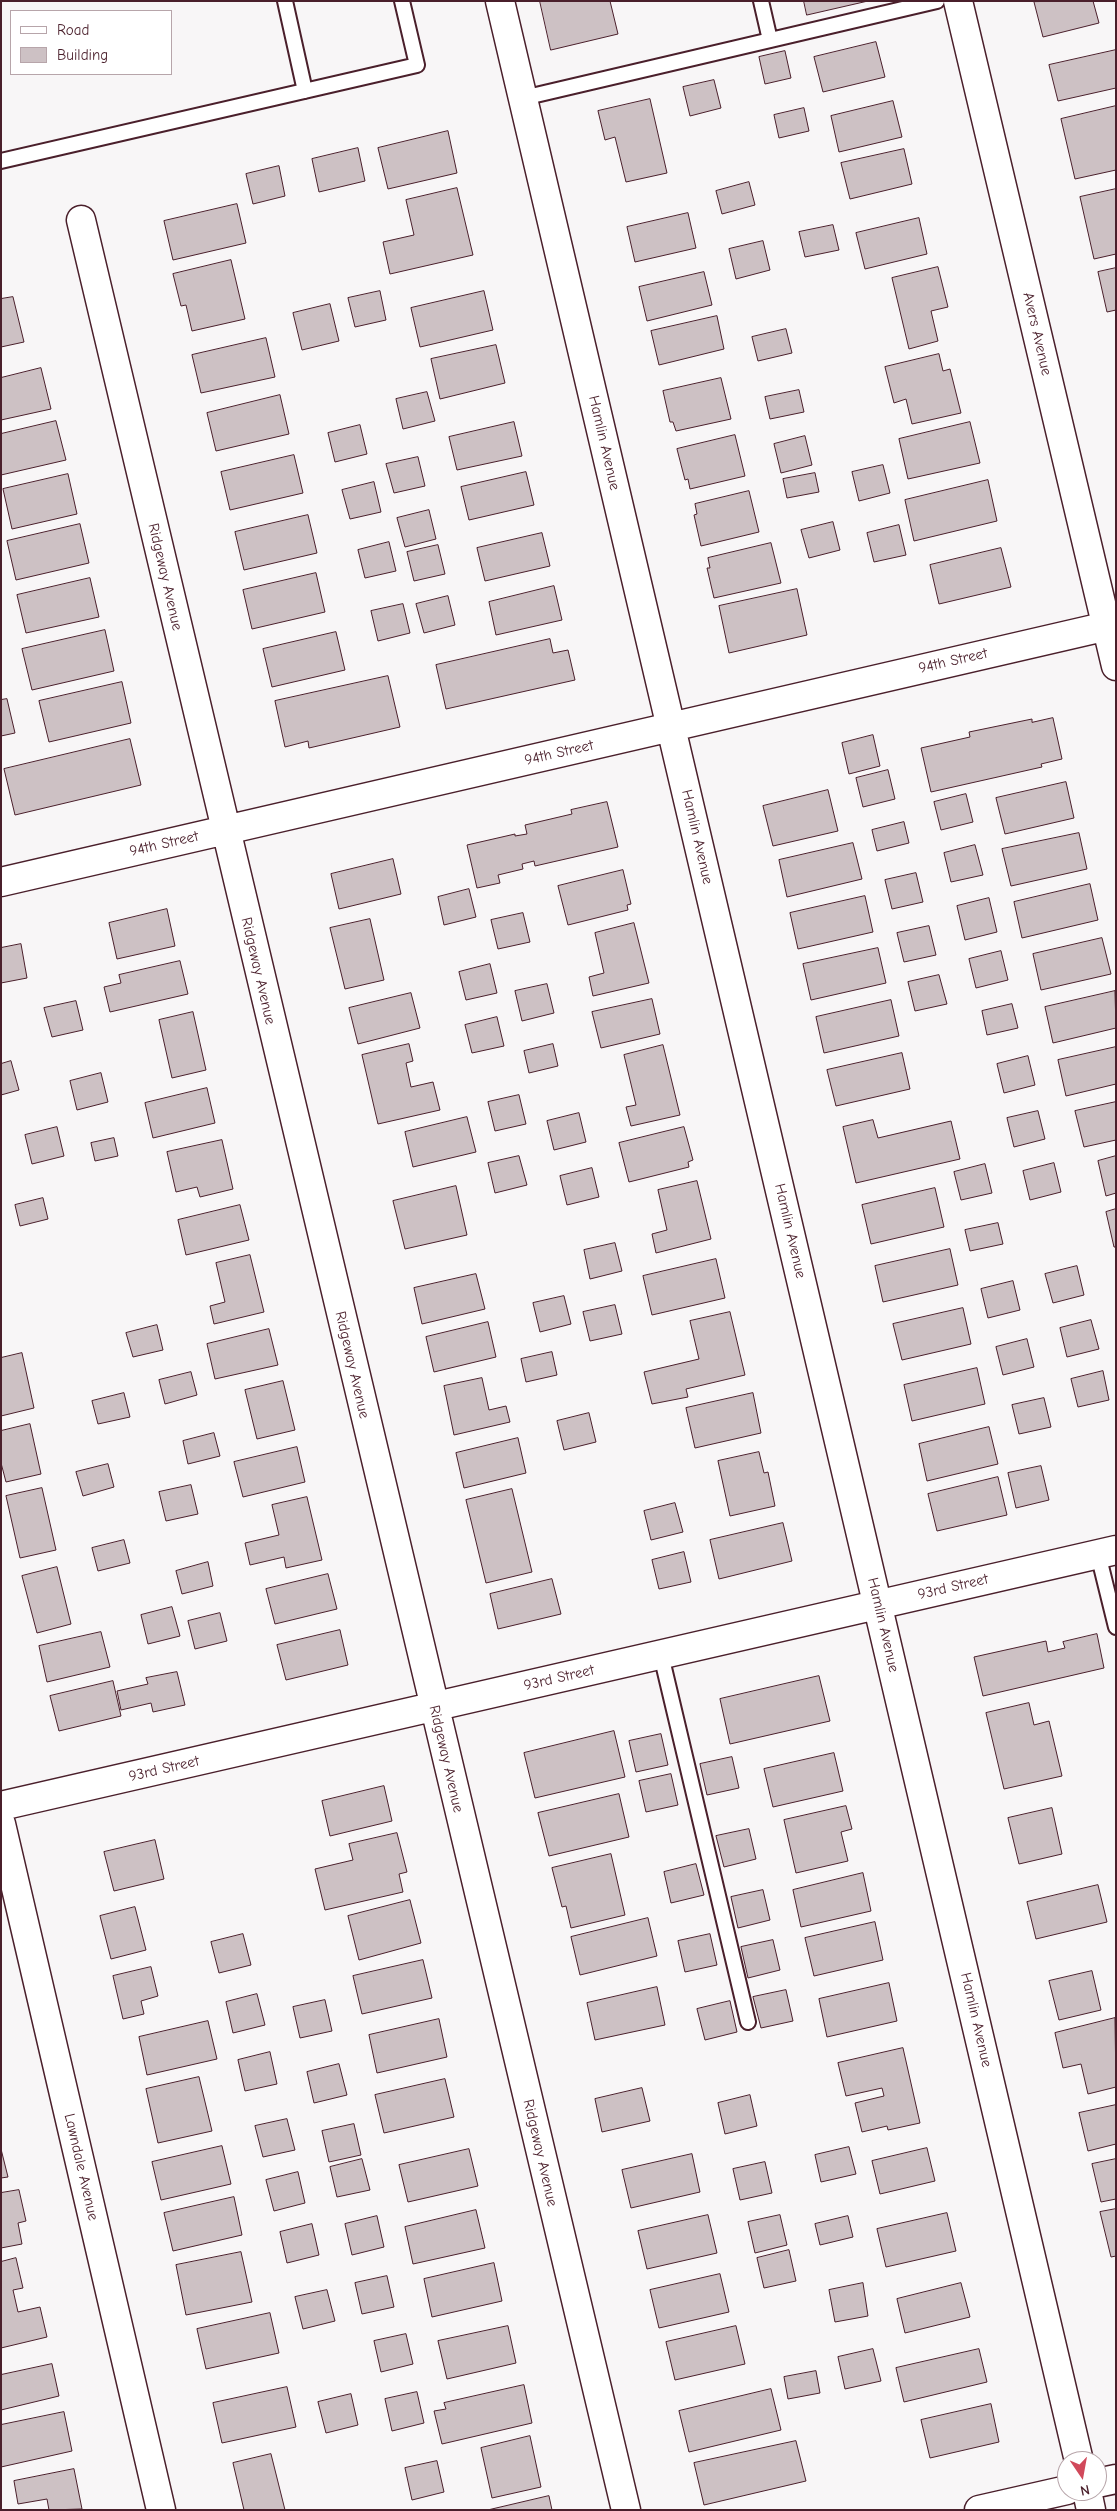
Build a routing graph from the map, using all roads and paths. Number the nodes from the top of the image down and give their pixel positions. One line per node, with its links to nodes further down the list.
1 (285, 1): 8 (lane)
2 (402, 1): 8 (lane)
3 (500, 1): 9 (street, Hamlin Avenue)
4 (761, 1): 7 (lane)
5 (937, 1): 7 (lane)
6 (958, 1): 12 (street, Avers Avenue)
7 (770, 40): 9 (lane)
8 (305, 91): 10 (lane)
9 (523, 98): 14 (street, Hamlin Avenue)
10 (1, 161)
11 (81, 220): 15 (street, Ridgeway Avenue)
12 (1111, 625): 13 (street, Avers Avenue); 14 (street, 94th Street)
13 (1116, 666)
14 (671, 727): 15 (street, 94th Street); 18 (street, Hamlin Avenue)
15 (224, 830): 16 (street, 94th Street); 21 (street, Ridgeway Avenue)
16 (1, 882)
17 (1107, 1552): 18 (street, 93rd Street); 19 (lane)
18 (878, 1604): 20 (street, 93rd Street); 25 (street, Hamlin Avenue)
19 (1116, 1627)
20 (661, 1655): 21 (street, 93rd Street); 24 (lane)
21 (434, 1707): 22 (street, 93rd Street); 28 (street, Ridgeway Avenue)
22 (1, 1806)
23 (1, 1824): 27 (street, Lawndale Avenue)
24 (748, 2022)
25 (1078, 2451)
26 (1057, 2492): 29 (street)
27 (161, 2510)
28 (626, 2510)
29 (979, 2510)

